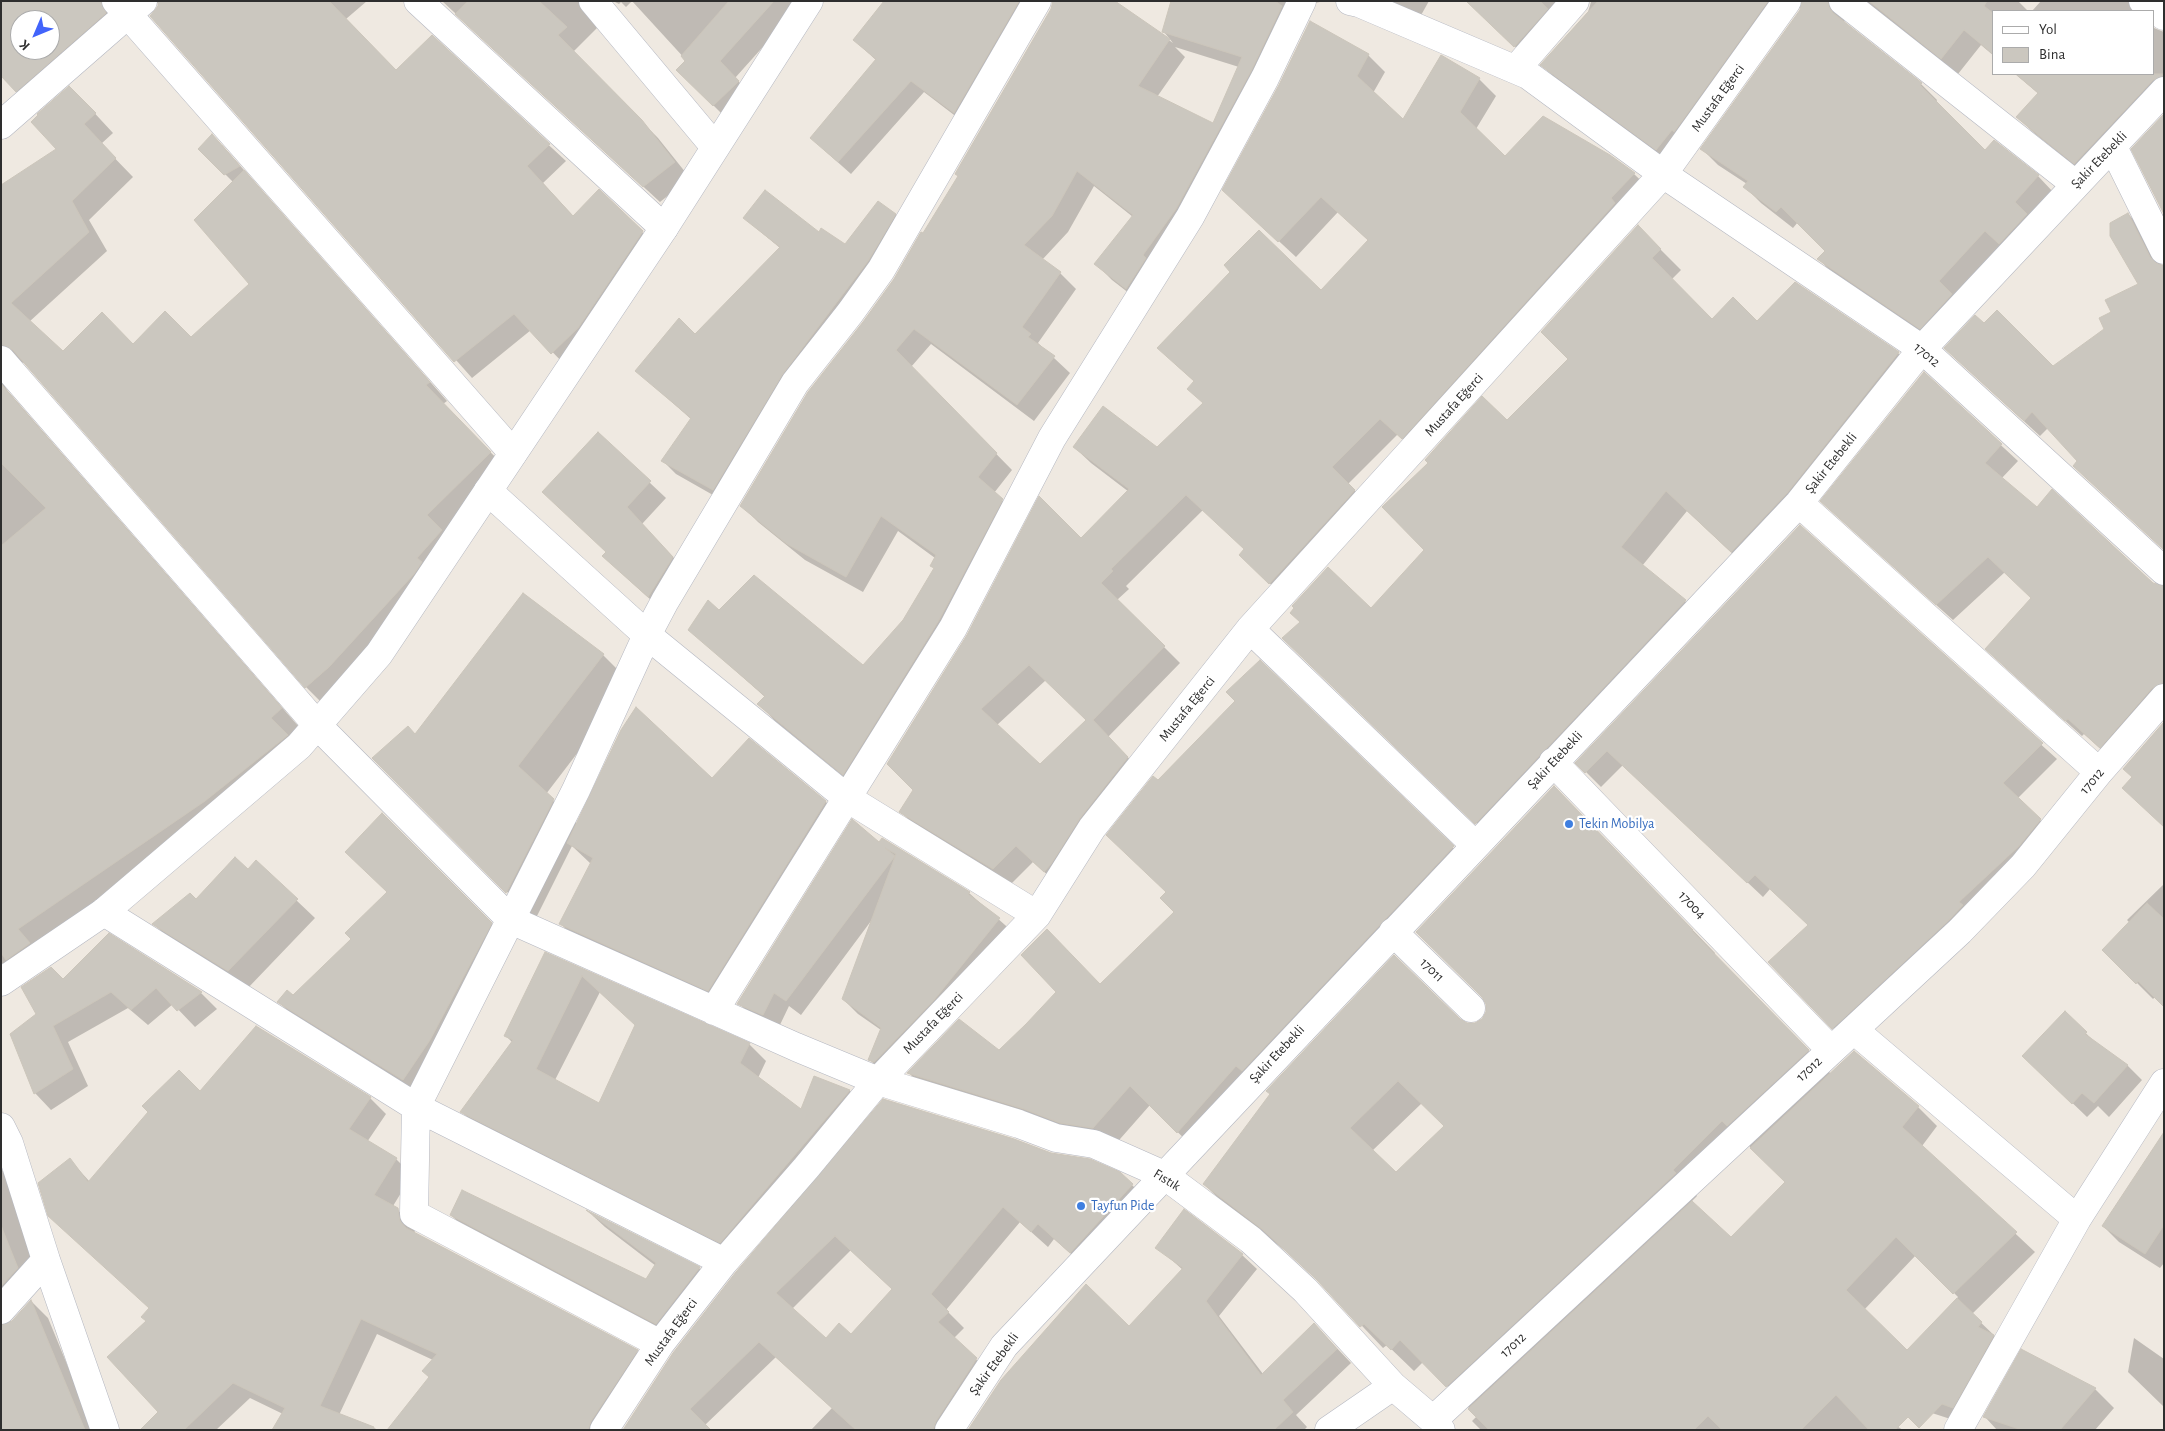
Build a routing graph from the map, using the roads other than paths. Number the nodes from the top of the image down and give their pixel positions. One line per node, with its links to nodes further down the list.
1 (418, 1): 20 (street)
2 (594, 1): 16 (street)
3 (809, 1): 16 (street)
4 (1037, 1): 29 (street)
5 (1302, 1): 34 (street)
6 (1350, 1): 13 (street, 17012)
7 (1574, 1): 13 (street)
8 (1787, 1): 18 (street, Mustafa Eğerci)
9 (1842, 1): 19 (street)
10 (2143, 1): 12 (street)
11 (129, 6): 15 (street); 24 (street)
12 (2164, 16)
13 (1516, 69): 18 (street, 17012)
14 (2164, 91): 17 (street, Şakir Etebekli)
15 (1, 125)
16 (715, 147): 20 (street)
17 (2113, 147): 19 (street, Şakir Etebekli); 21 (street)
18 (1662, 174): 22 (street, 17012); 28 (street, Mustafa Eğerci)
19 (2076, 184): 22 (street, Şakir Etebekli)
20 (664, 228): 24 (street)
21 (2164, 250)
22 (1922, 349): 26 (street, Şakir Etebekli); 27 (street, 17012)
23 (1, 360): 31 (street)
24 (513, 454): 25 (street)
25 (488, 490): 29 (street); 31 (street)
26 (1799, 503): 32 (street, Şakir Etebekli); 33 (street)
27 (2164, 571)
28 (1250, 629): 35 (street); 37 (street, Mustafa Eğerci)
29 (647, 635): 34 (street); 38 (street)
30 (2164, 698): 33 (street, 17012)
31 (317, 725): 36 (street); 38 (street)
32 (1553, 762): 35 (street, Şakir Etebekli); 44 (street, 17004)
33 (2099, 772): 43 (street, 17012)
34 (847, 798): 37 (street); 42 (street)
35 (1474, 845): 39 (street, Şakir Etebekli)
36 (104, 912): 40 (street); 47 (street)
37 (1037, 915): 45 (street, Mustafa Eğerci)
38 (511, 920): 42 (street, Fıstık); 47 (street)
39 (1393, 932): 41 (street, 17011); 49 (street, Şakir Etebekli)
40 (1, 982)
41 (1471, 1008)
42 (714, 1011): 45 (street, Fıstık)
43 (1854, 1030): 44 (street, 17012); 50 (street)
44 (1830, 1049): 56 (street, 17012)
45 (878, 1081): 49 (street, Fıstık); 52 (street, Mustafa Eğerci)
46 (2164, 1083): 50 (street)
47 (416, 1107): 52 (street); 54 (street)
48 (1, 1127): 51 (street)
49 (1164, 1175): 55 (street, Fıstık); 59 (street, Şakir Etebekli)
50 (2077, 1219): 61 (street)
51 (46, 1260): 53 (street); 57 (street)
52 (724, 1262): 54 (street, Mustafa Eğerci)
53 (1, 1310)
54 (660, 1344): 58 (street, Mustafa Eğerci)
55 (1393, 1386): 56 (street, Fıstık); 60 (street)
56 (1437, 1425)
57 (105, 1430)
58 (604, 1430)
59 (949, 1430)
60 (1329, 1430)
61 (1958, 1430)

